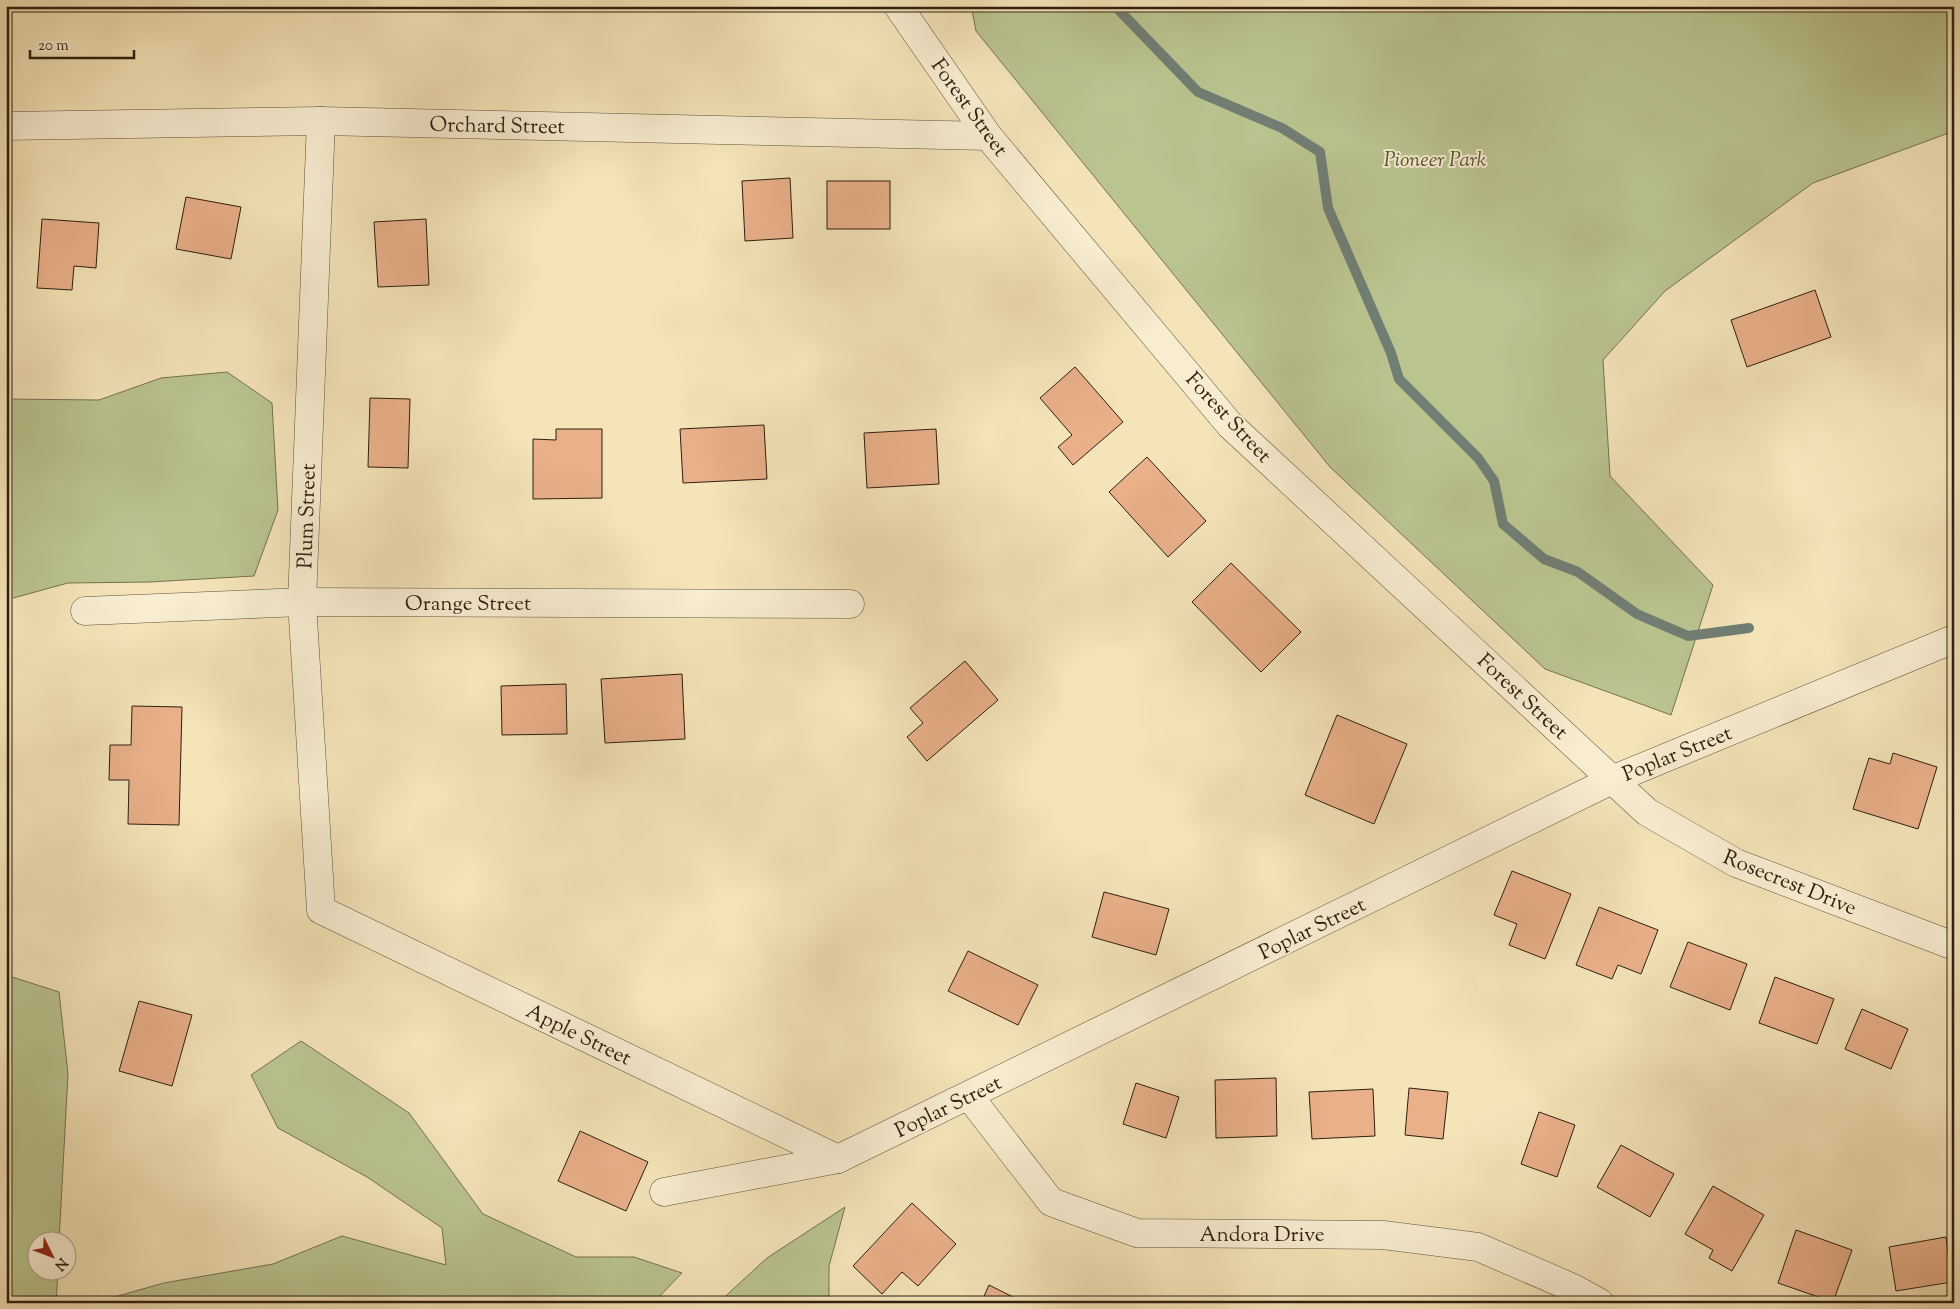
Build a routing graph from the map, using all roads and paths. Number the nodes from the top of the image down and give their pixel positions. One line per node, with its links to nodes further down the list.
1 (898, 6): 4 (street, Forest Street)
2 (321, 121): 3 (street, Orchard Street); 4 (street, Orchard Street); 5 (street, Plum Street)
3 (6, 126)
4 (988, 136): 9 (street, Forest Street)
5 (302, 602): 6 (street, Orange Street); 7 (street, Orange Street); 10 (street, Plum Street)
6 (850, 604)
7 (86, 611)
8 (1954, 639): 9 (street, Poplar Street)
9 (1614, 779): 11 (street, Rosecrest Drive); 12 (street, Poplar Street)
10 (321, 910): 13 (street, Apple Street)
11 (1954, 946)
12 (969, 1096): 13 (street, Poplar Street); 15 (street, Andora Drive)
13 (838, 1159): 14 (street, Poplar Street)
14 (664, 1192)
15 (1600, 1303)

